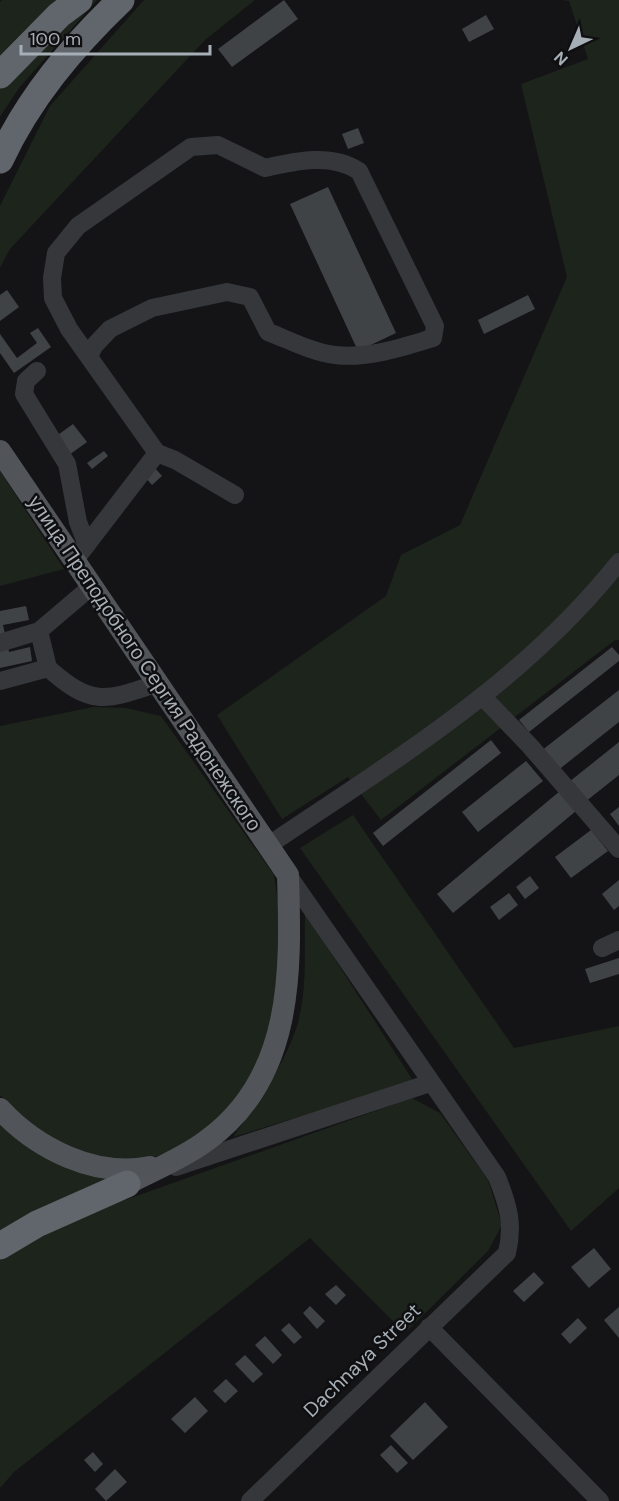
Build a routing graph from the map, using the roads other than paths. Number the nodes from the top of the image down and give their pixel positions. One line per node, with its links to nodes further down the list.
1 (79, 0): 3 (highway)
2 (121, 0): 4 (highway)
3 (0, 75)
4 (0, 160)
5 (89, 357): 5 (street); 8 (street)
6 (37, 371): 10 (street)
7 (0, 451): 10 (main road, улица Преподобного Сергия Радонежского)
8 (157, 453): 9 (street); 10 (street)
9 (235, 495)
10 (81, 553): 12 (main road, улица Преподобного Сергия Радонежского)
11 (619, 562): 18 (street)
12 (92, 586): 13 (street); 17 (main road, улица Преподобного Сергия Радонежского)
13 (39, 630): 14 (street); 15 (street)
14 (0, 643)
15 (48, 668): 16 (street); 17 (street)
16 (0, 681)
17 (159, 683): 19 (main road, улица Преподобного Сергия Радонежского)
18 (482, 696): 19 (street); 20 (street)
19 (269, 845): 21 (main road, улица Преподобного Сергия Радонежского)
20 (619, 849)
21 (288, 875): 24 (street); 27 (main road)
22 (619, 940): 23 (street)
23 (602, 948)
24 (430, 1083): 26 (street); 30 (street, Dachnaya Street)
25 (0, 1109): 27 (main road)
26 (231, 1148): 27 (street); 28 (street)
27 (174, 1160): 28 (main road)
28 (127, 1184): 29 (highway)
29 (0, 1246)
30 (429, 1327): 31 (street, Dachnaya Street); 32 (street)
31 (254, 1500)
32 (600, 1501)

